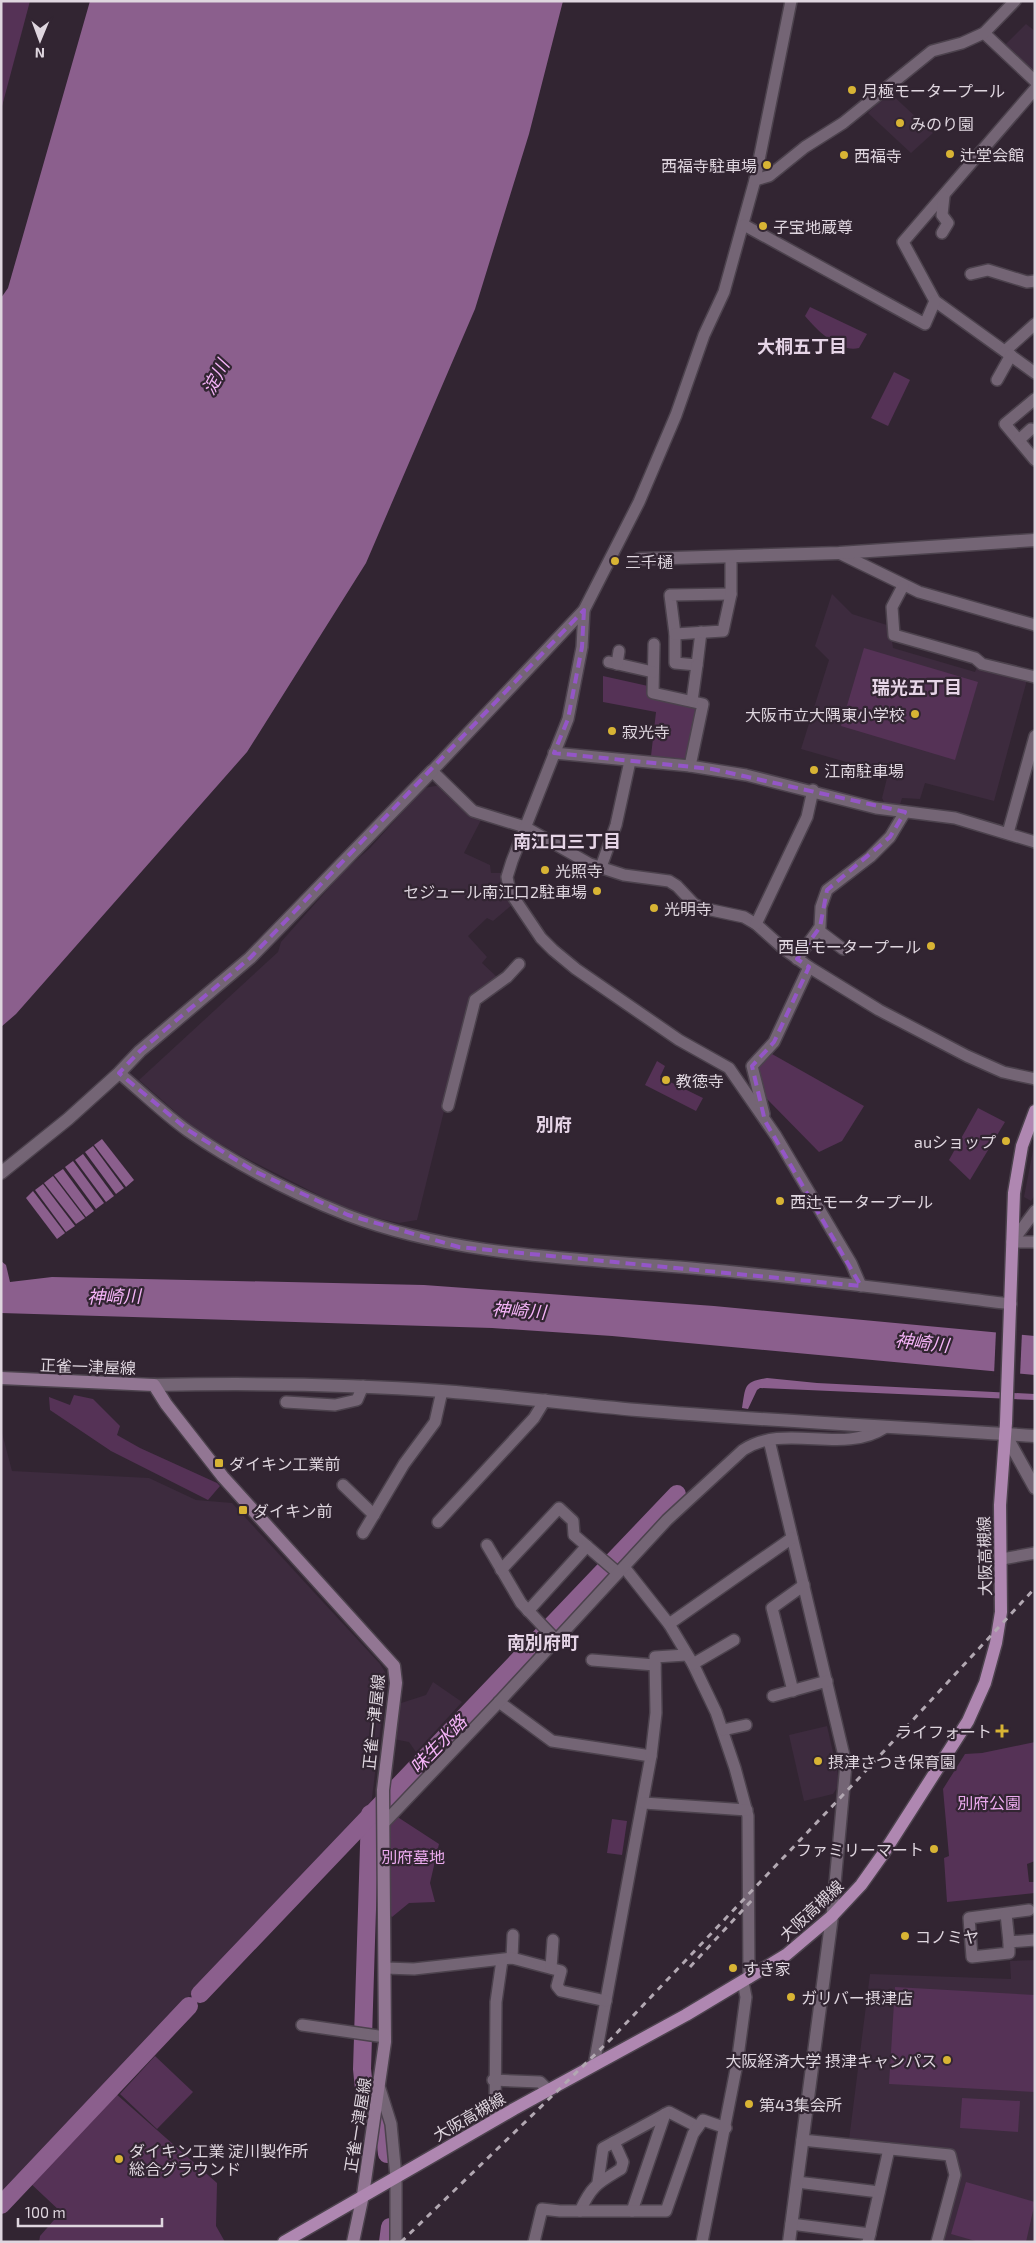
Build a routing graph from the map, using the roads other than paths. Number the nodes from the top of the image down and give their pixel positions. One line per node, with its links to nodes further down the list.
1 (791, 1): 6 (street)
2 (1015, 1): 3 (street)
3 (984, 33): 4 (street); 6 (street)
4 (1035, 81)
5 (1035, 89): 7 (street)
6 (755, 180): 8 (street)
7 (944, 196): 9 (street); 12 (street)
8 (744, 225): 12 (street); 27 (street)
9 (942, 233)
10 (971, 274): 11 (street)
11 (1035, 281)
12 (935, 301): 14 (street)
13 (1035, 324): 14 (street)
14 (1008, 353): 15 (street); 16 (street)
15 (1035, 373)
16 (997, 380)
17 (1035, 399): 19 (street)
18 (1031, 430): 19 (street)
19 (1019, 440): 20 (street)
20 (1035, 460)
21 (1035, 540): 22 (street)
22 (839, 553): 23 (street); 25 (street)
23 (731, 557): 24 (street); 26 (street)
24 (639, 560)
25 (902, 586): 28 (street); 35 (street)
26 (731, 594): 29 (street); 30 (street)
27 (584, 610): 38 (street); 41 (street)
28 (1035, 625)
29 (701, 632): 30 (street); 33 (street)
30 (675, 634): 33 (street)
31 (654, 644): 34 (street)
32 (620, 651): 34 (street)
33 (697, 665): 36 (street)
34 (653, 672): 36 (street)
35 (1035, 677)
36 (692, 701): 40 (street)
37 (1035, 736): 42 (street)
38 (554, 753): 39 (street); 45 (street)
39 (630, 761): 40 (street); 48 (street)
40 (690, 766): 43 (street)
41 (432, 771): 45 (street); 55 (street)
42 (1030, 774): 46 (street)
43 (813, 790): 44 (street); 49 (street)
44 (904, 812): 46 (street); 50 (street)
45 (525, 827): 48 (street); 59 (street)
46 (1008, 833): 47 (street)
47 (1035, 842)
48 (600, 867): 49 (street)
49 (756, 924): 52 (street)
50 (818, 930): 51 (street); 52 (street)
51 (843, 949)
52 (797, 959): 54 (street)
53 (520, 964): 57 (street)
54 (809, 968): 56 (street); 59 (street)
55 (119, 1074): 60 (street); 64 (street)
56 (1035, 1079)
57 (448, 1106)
58 (1035, 1111): 62 (main road, 大阪高槻線)
59 (765, 1121): 64 (street)
60 (1, 1174)
61 (1035, 1211): 62 (street)
62 (1012, 1242): 63 (street); 65 (main road, 大阪高槻線)
63 (1035, 1242)
64 (861, 1286): 65 (street)
65 (1010, 1309): 73 (main road, 大阪高槻線)
66 (1, 1378): 67 (main road, 正雀一津屋線)
67 (154, 1385): 68 (street); 107 (main road, 正雀一津屋線)
68 (363, 1386): 69 (street); 71 (street)
69 (442, 1391): 70 (street); 78 (street)
70 (545, 1400): 72 (street); 79 (street)
71 (286, 1402)
72 (884, 1428): 73 (street); 75 (street)
73 (1005, 1429): 74 (street); 77 (street); 85 (main road, 大阪高槻線)
74 (1035, 1436)
75 (769, 1440): 81 (street); 87 (street)
76 (343, 1485): 78 (street)
77 (1035, 1488)
78 (374, 1515): 80 (street)
79 (438, 1522)
80 (363, 1533)
81 (792, 1538): 88 (street); 90 (street)
82 (487, 1545): 86 (street)
83 (586, 1546): 86 (street); 87 (street); 89 (street)
84 (1035, 1553): 85 (street)
85 (1002, 1559): 110 (main road, 大阪高槻線)
86 (501, 1570): 89 (street)
87 (621, 1570): 90 (street); 91 (street)
88 (804, 1586): 96 (street); 97 (street)
89 (528, 1610): 91 (street)
90 (669, 1624): 93 (street)
91 (555, 1639): 99 (street)
92 (734, 1640): 93 (street)
93 (690, 1659): 95 (street); 103 (street)
94 (592, 1660): 95 (street)
95 (655, 1665): 100 (street)
96 (827, 1681): 97 (street); 110 (street)
97 (793, 1691): 98 (street)
98 (773, 1696)
99 (499, 1702): 104 (street); 107 (street)
100 (656, 1713): 101 (street); 104 (street)
101 (668, 1713)
102 (746, 1725): 103 (street)
103 (723, 1730): 106 (street)
104 (651, 1756): 105 (street)
105 (644, 1803): 106 (street); 121 (street)
106 (747, 1810): 120 (street)
107 (384, 1823): 117 (main road, 正雀一津屋線)
108 (1029, 1910): 109 (street)
109 (1006, 1914): 114 (street); 115 (street)
110 (832, 1916): 120 (main road, 大阪高槻線); 132 (street)
111 (512, 1935): 116 (street)
112 (554, 1940): 118 (street)
113 (1035, 1940): 114 (street)
114 (1009, 1942): 115 (street)
115 (972, 1957): 119 (street)
116 (507, 1959): 117 (street); 118 (street); 125 (street)
117 (386, 1968): 123 (main road, 正雀一津屋線)
118 (551, 1968): 121 (street)
119 (973, 1970)
120 (746, 1980): 124 (main road, 大阪高槻線); 131 (street)
121 (606, 2001): 124 (street)
122 (302, 2025): 123 (street)
123 (385, 2037): 126 (main road, 正雀一津屋線)
124 (594, 2065): 127 (main road, 大阪高槻線)
125 (493, 2080): 127 (street); 129 (street)
126 (380, 2089): 135 (street); 139 (main road, 正雀一津屋線)
127 (548, 2090): 129 (main road, 大阪高槻線)
128 (665, 2114): 130 (street); 133 (street); 141 (street)
129 (494, 2120): 135 (main road, 大阪高槻線)
130 (698, 2127): 131 (street); 141 (street)
131 (726, 2128): 148 (street)
132 (802, 2140): 134 (street); 137 (street)
133 (614, 2142): 136 (street); 136 (street)
134 (889, 2148): 138 (street); 150 (street)
135 (396, 2177): 139 (main road, 大阪高槻線); 146 (street)
136 (598, 2182): 140 (street)
137 (797, 2182): 138 (street); 142 (street)
138 (879, 2192): 143 (street)
139 (363, 2195): 144 (main road, 大阪高槻線); 145 (main road, 正雀一津屋線)
140 (580, 2211): 141 (street); 147 (street)
141 (632, 2211)
142 (792, 2224): 143 (street); 149 (street)
143 (869, 2238)
144 (284, 2242)
145 (353, 2242)
146 (396, 2242)
147 (534, 2242)
148 (702, 2242)
149 (789, 2242)
150 (936, 2242)

